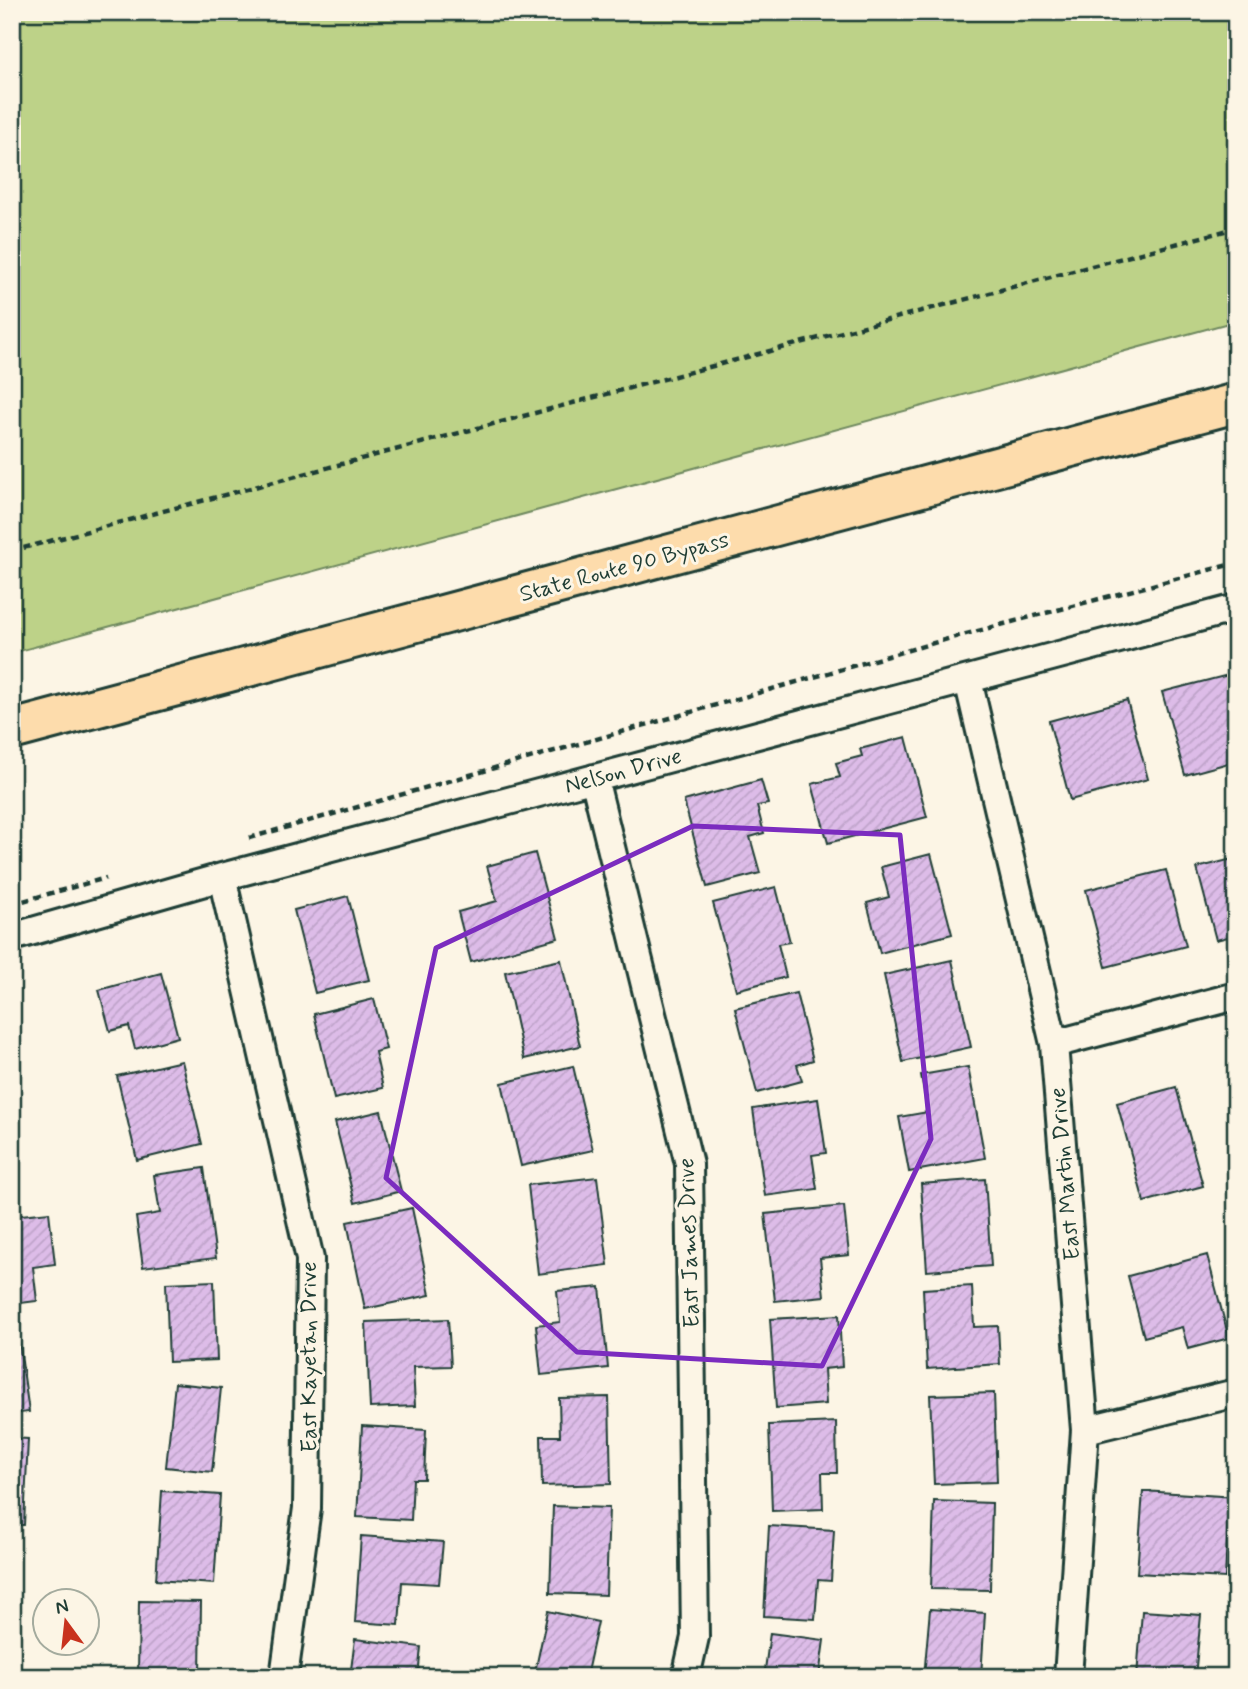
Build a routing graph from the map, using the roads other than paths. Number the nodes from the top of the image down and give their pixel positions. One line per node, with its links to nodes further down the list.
1 (1236, 402): 4 (highway, State Route 90 Bypass)
2 (1236, 608): 3 (street, Nelson Drive)
3 (968, 680): 5 (street, Nelson Drive); 9 (street, East Martin Drive)
4 (12, 730)
5 (594, 778): 6 (street, Nelson Drive); 13 (street, East James Drive)
6 (222, 877): 7 (street, Nelson Drive); 12 (street, East Kayetan Drive)
7 (12, 937)
8 (1236, 996): 9 (street)
9 (1054, 1044): 11 (street, East Martin Drive)
10 (1236, 1392): 11 (street)
11 (1085, 1430): 14 (street, East Martin Drive)
12 (284, 1677)
13 (686, 1677)
14 (1068, 1677)

